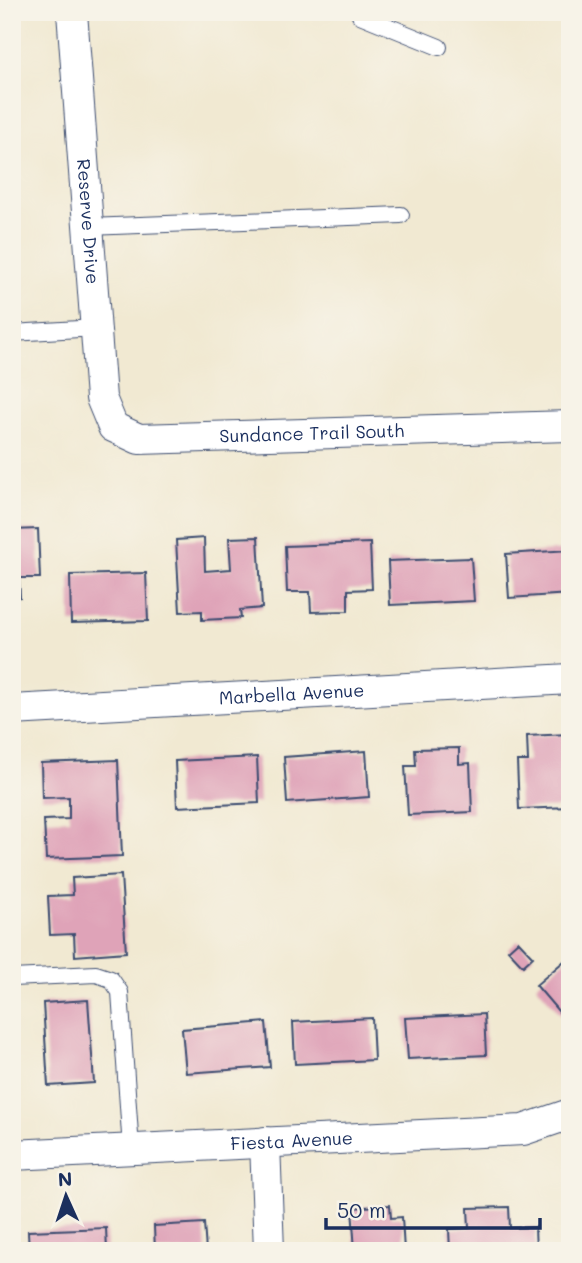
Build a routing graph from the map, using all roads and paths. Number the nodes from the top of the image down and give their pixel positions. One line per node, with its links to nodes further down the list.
1 (72, 12): 5 (street, Reserve Drive)
2 (360, 12): 3 (lane)
3 (439, 47)
4 (401, 215): 5 (lane)
5 (88, 227): 6 (street, Reserve Drive)
6 (96, 328): 7 (lane); 9 (street, Reserve Drive)
7 (12, 333)
8 (570, 426): 9 (street, Sundance Trail South)
9 (113, 427)
10 (570, 679): 11 (street, Marbella Avenue)
11 (12, 710)
12 (12, 978): 15 (lane)
13 (570, 1114): 14 (street, Fiesta Avenue)
14 (265, 1142): 15 (street, Fiesta Avenue); 17 (street)
15 (131, 1149): 16 (street, Fiesta Avenue)
16 (12, 1155)
17 (270, 1251)

